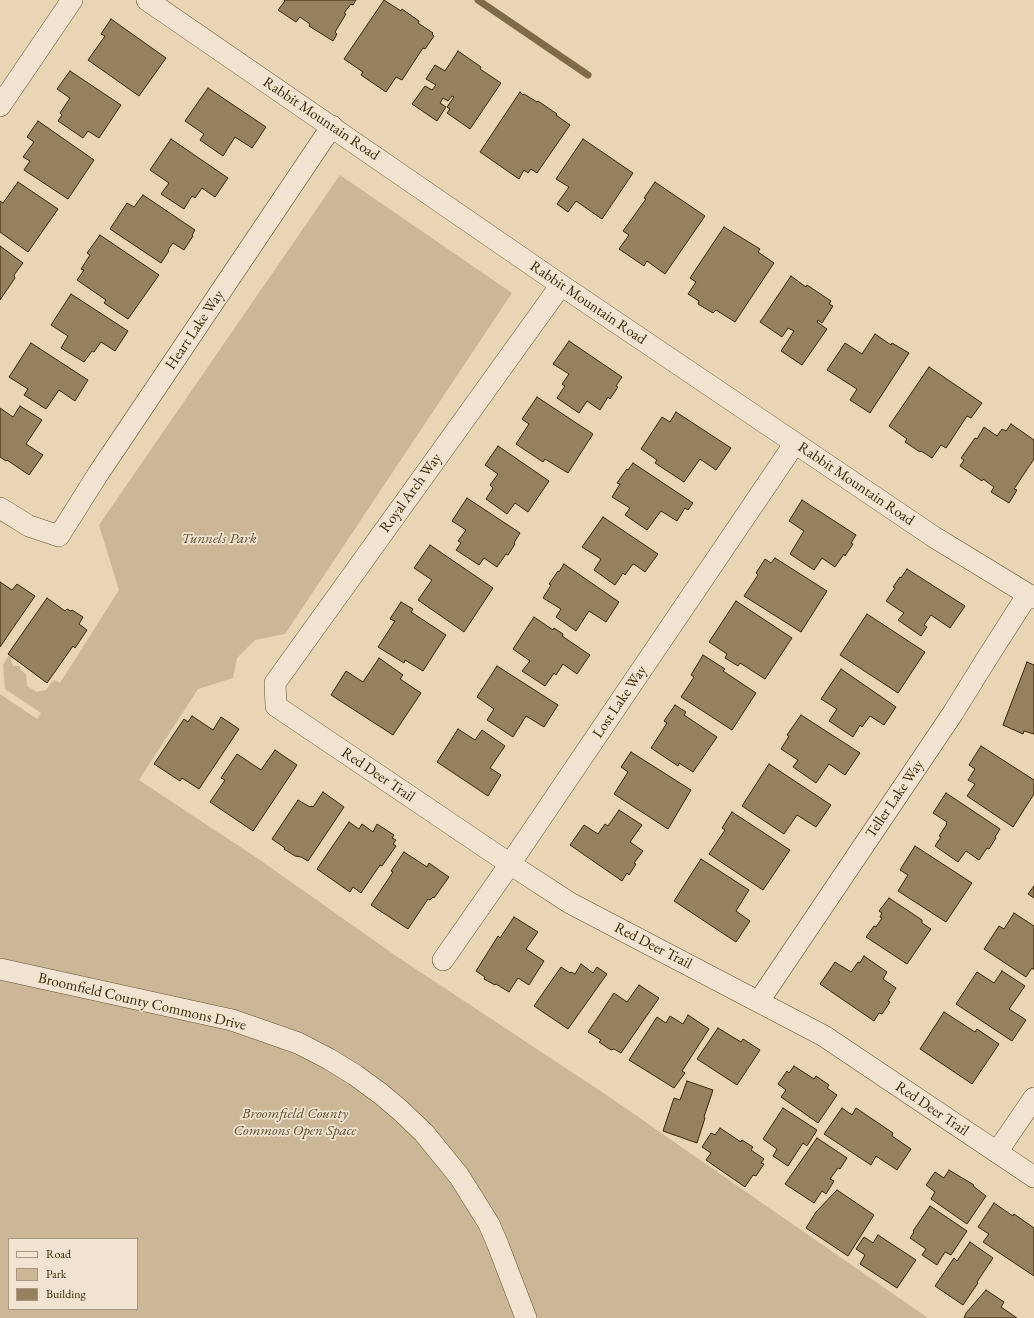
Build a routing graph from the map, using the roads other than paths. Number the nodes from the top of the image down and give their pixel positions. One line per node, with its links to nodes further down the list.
1 (72, 0): 3 (street)
2 (147, 0): 4 (street, Rabbit Mountain Road)
3 (0, 106)
4 (332, 126): 5 (street, Rabbit Mountain Road); 7 (street, Heart Lake Way)
5 (561, 285): 6 (street, Rabbit Mountain Road); 9 (street, Royal Arch Way)
6 (795, 443): 8 (street, Rabbit Mountain Road); 10 (street, Lost Lake Way)
7 (0, 508)
8 (1031, 596): 13 (street, Teller Lake Way)
9 (276, 706): 10 (street, Red Deer Trail)
10 (510, 864): 11 (street, Lost Lake Way); 13 (street, Red Deer Trail)
11 (443, 960)
12 (0, 969): 17 (street, Broomfield County Commons Drive)
13 (758, 1001): 15 (street, Red Deer Trail)
14 (1034, 1098): 15 (street)
15 (997, 1152): 16 (street, Red Deer Trail)
16 (1034, 1177)
17 (526, 1318)

